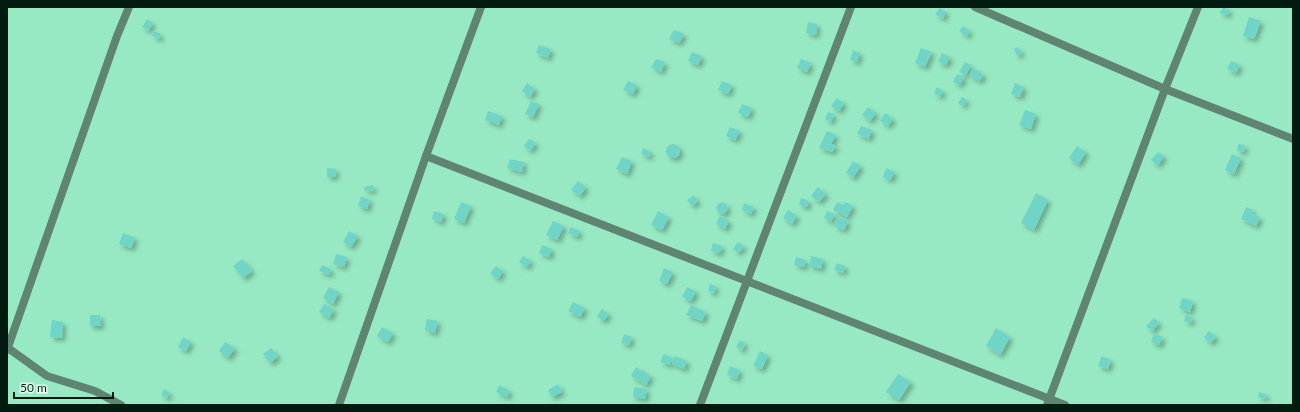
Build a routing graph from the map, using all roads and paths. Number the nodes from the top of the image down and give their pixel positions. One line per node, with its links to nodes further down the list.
1 (129, 7): 10 (street)
2 (481, 7): 8 (street)
3 (851, 7): 9 (street)
4 (975, 7): 6 (street)
5 (1198, 7): 6 (street)
6 (1165, 89): 7 (street); 11 (street)
7 (1293, 139)
8 (426, 156): 9 (street); 13 (street)
9 (748, 281): 11 (street); 14 (street)
10 (7, 349): 12 (street)
11 (1048, 402): 15 (street)
12 (121, 405)
13 (339, 405)
14 (700, 405)
15 (1065, 405)

